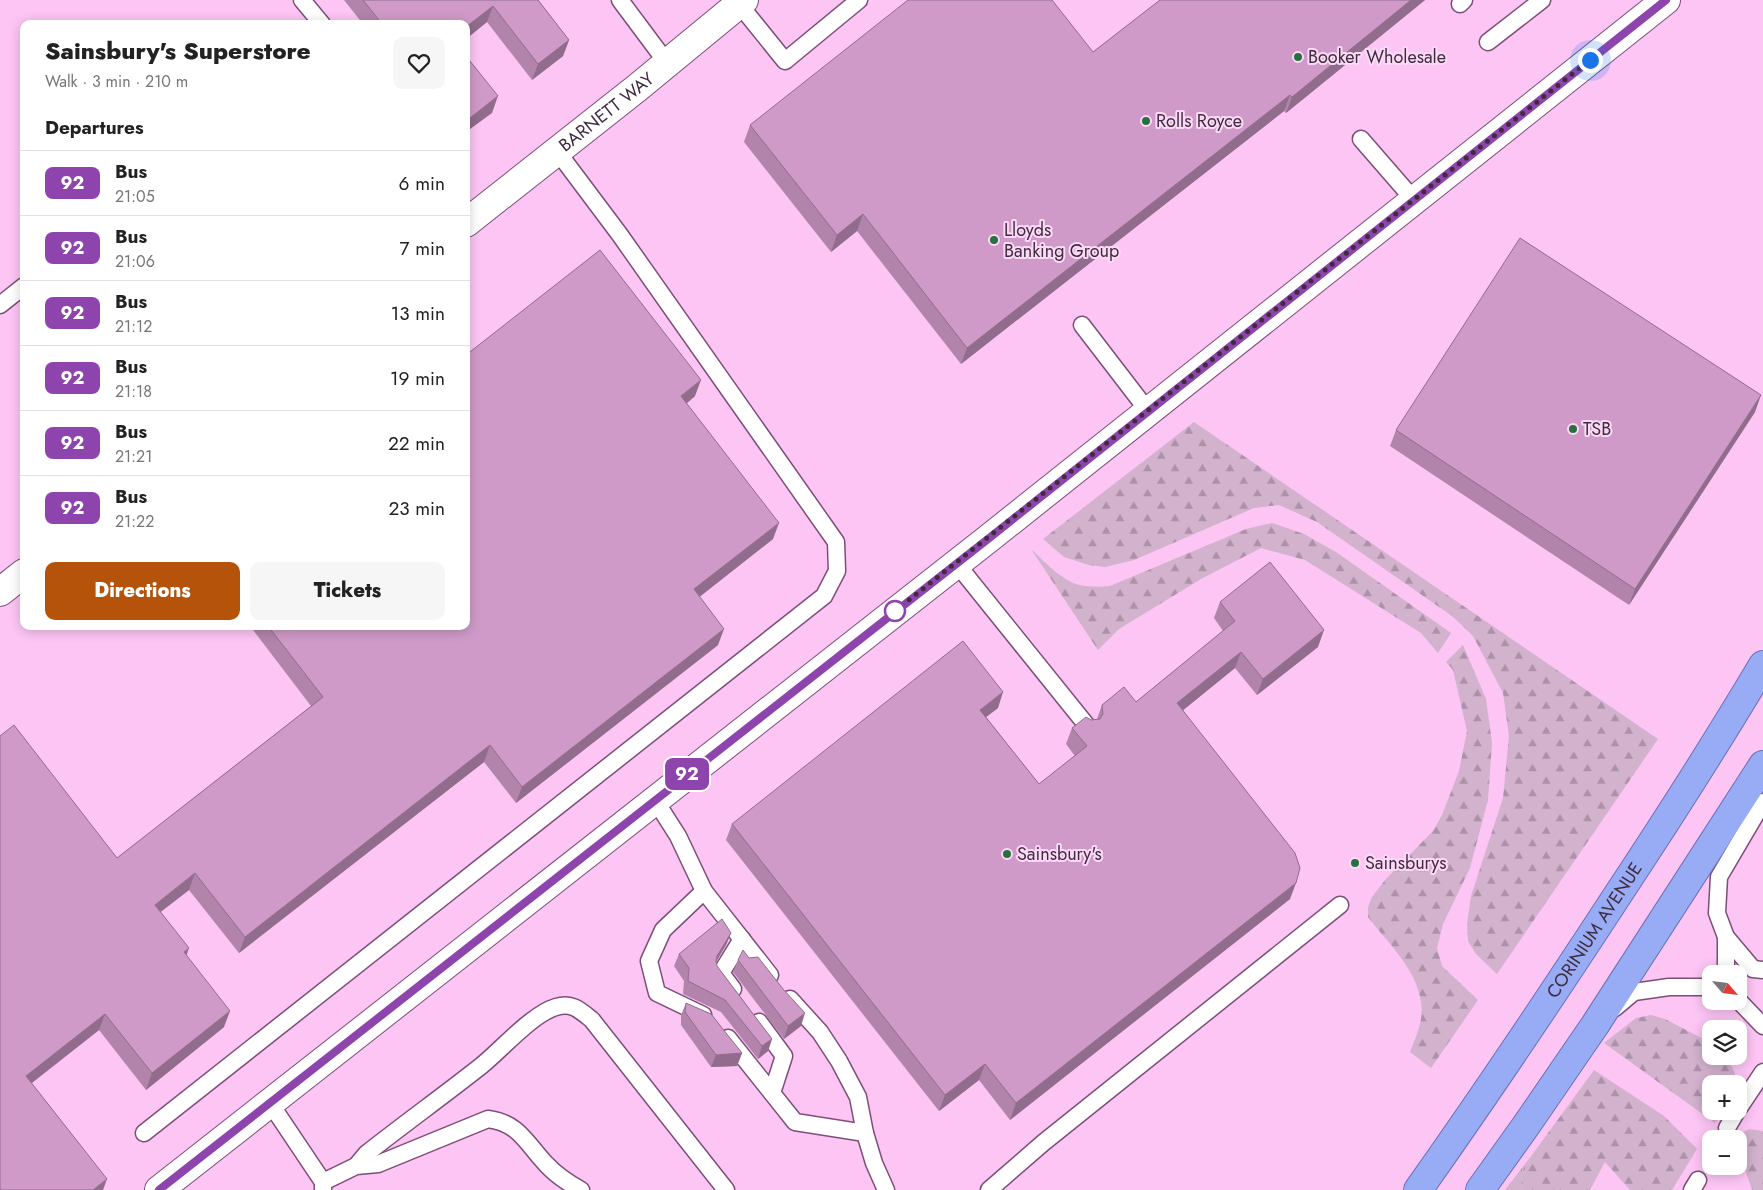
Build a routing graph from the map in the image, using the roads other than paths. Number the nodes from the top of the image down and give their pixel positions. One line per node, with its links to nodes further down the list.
1 (302, 0): 7 (lane)
2 (620, 0): 9 (lane)
3 (860, 0): 6 (lane)
4 (1542, 0): 8 (lane)
5 (1666, 0): 12 (street)
6 (742, 2): 9 (street, BARNETT WAY)
7 (319, 20)
8 (1488, 42)
9 (668, 63): 11 (street, BARNETT WAY)
10 (1361, 139): 12 (lane)
11 (557, 151): 13 (street, BARNETT WAY); 42 (lane)
12 (1414, 200): 17 (street)
13 (470, 220)
14 (20, 289): 15 (lane)
15 (0, 305)
16 (1082, 325): 17 (lane)
17 (1148, 411): 18 (street)
18 (956, 562): 22 (lane); 24 (street)
19 (20, 576): 20 (street)
20 (0, 592)
21 (1763, 665): 51 (highway, CORINIUM AVENUE)
22 (1088, 727)
23 (1763, 765): 34 (highway)
24 (655, 800): 26 (lane); 39 (street)
25 (1763, 802): 28 (lane)
26 (704, 891): 29 (lane); 37 (lane)
27 (1340, 905): 50 (lane)
28 (1726, 937): 30 (lane); 31 (lane)
29 (742, 939): 37 (lane); 43 (lane)
30 (1726, 965)
31 (1763, 970)
32 (1702, 987): 34 (lane)
33 (1748, 1010): 35 (lane)
34 (1595, 1025): 52 (highway)
35 (1763, 1026)
36 (1763, 1072): 38 (lane)
37 (772, 1092): 43 (lane)
38 (1747, 1096)
39 (270, 1103): 45 (lane); 46 (street)
40 (1732, 1120): 41 (lane)
41 (1727, 1128)
42 (144, 1133)
43 (865, 1133): 49 (lane)
44 (356, 1166): 45 (lane); 47 (lane); 48 (lane)
45 (323, 1186)
46 (159, 1190)
47 (581, 1190)
48 (726, 1190)
49 (886, 1190)
50 (989, 1190)
51 (1418, 1190)
52 (1480, 1190)

